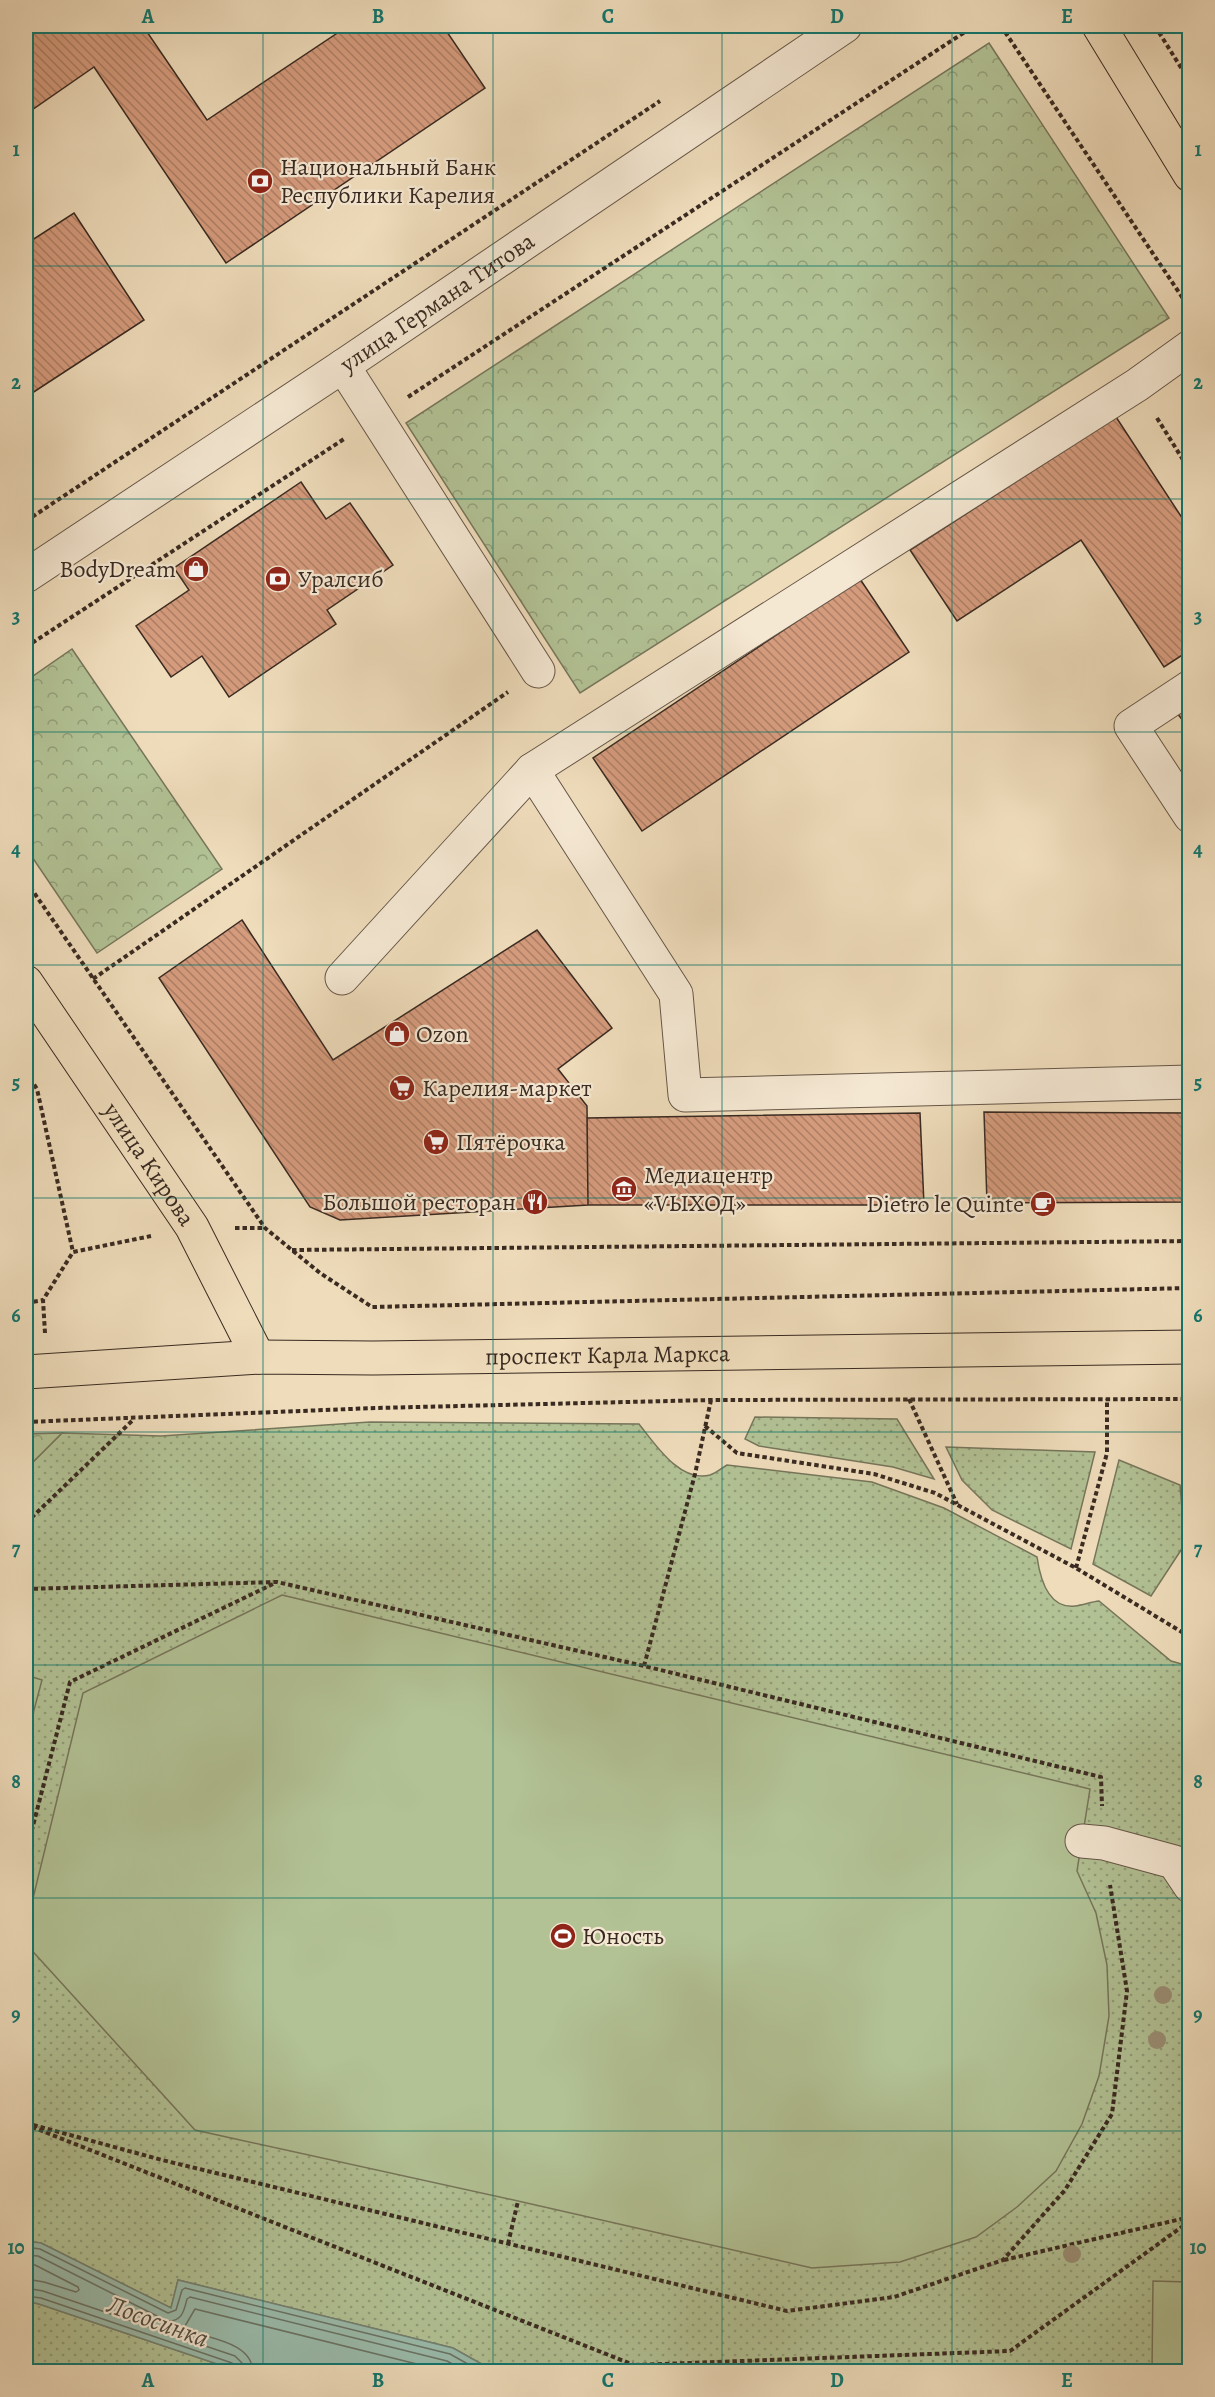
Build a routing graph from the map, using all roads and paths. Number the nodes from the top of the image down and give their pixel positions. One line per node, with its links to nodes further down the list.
1 (845, 26): 11 (street, улица Германа Титова)
2 (974, 26): 13 (path)
3 (1002, 26): 9 (path)
4 (1099, 26): 8 (main road)
5 (1155, 26): 6 (path)
6 (1190, 82)
7 (665, 98): 15 (path)
8 (1190, 175)
9 (1190, 309)
10 (1190, 347): 12 (street)
11 (343, 366): 13 (street); 16 (street, улица Германа Титова)
12 (1137, 385): 14 (path); 20 (street)
13 (376, 418): 17 (path); 18 (street)
14 (1190, 471)
15 (26, 521)
16 (26, 576)
17 (26, 647)
18 (538, 671): 24 (path)
19 (1190, 687): 21 (street)
20 (532, 770): 23 (street); 27 (street)
21 (1190, 816)
22 (26, 882): 24 (path)
23 (342, 978)
24 (93, 979): 29 (path)
25 (26, 982): 28 (main road, улица Кирова)
26 (26, 1072): 32 (path)
27 (1190, 1082)
28 (192, 1227): 29 (path); 32 (path); 36 (main road, улица Кирова)
29 (265, 1228): 31 (path)
30 (1190, 1241): 31 (path)
31 (291, 1250): 33 (path)
32 (73, 1252): 34 (path)
33 (1190, 1288)
34 (26, 1303)
35 (1190, 1347): 36 (main road, проспект Карла Маркса)
36 (258, 1357): 37 (main road, проспект Карла Маркса)
37 (26, 1372)
38 (909, 1399): 39 (path); 41 (path); 45 (path)
39 (1107, 1399): 40 (path); 47 (path)
40 (1190, 1399)
41 (711, 1400): 42 (path); 44 (path)
42 (134, 1418): 43 (path); 46 (path)
43 (26, 1422)
44 (705, 1426): 45 (path); 51 (path)
45 (957, 1504): 47 (path)
46 (26, 1523)
47 (1076, 1568): 50 (path)
48 (277, 1582): 49 (path); 51 (path); 53 (path)
49 (26, 1589)
50 (1190, 1637)
51 (644, 1666): 52 (path)
52 (1093, 1842): 54 (street); 59 (path)
53 (26, 1853)
54 (1190, 1886)
55 (26, 2124): 58 (path); 60 (path)
56 (518, 2200): 58 (path)
57 (1190, 2219): 59 (path); 60 (path)
58 (508, 2244): 59 (path)
59 (1003, 2260)
60 (634, 2365): 61 (path)
61 (643, 2372)

